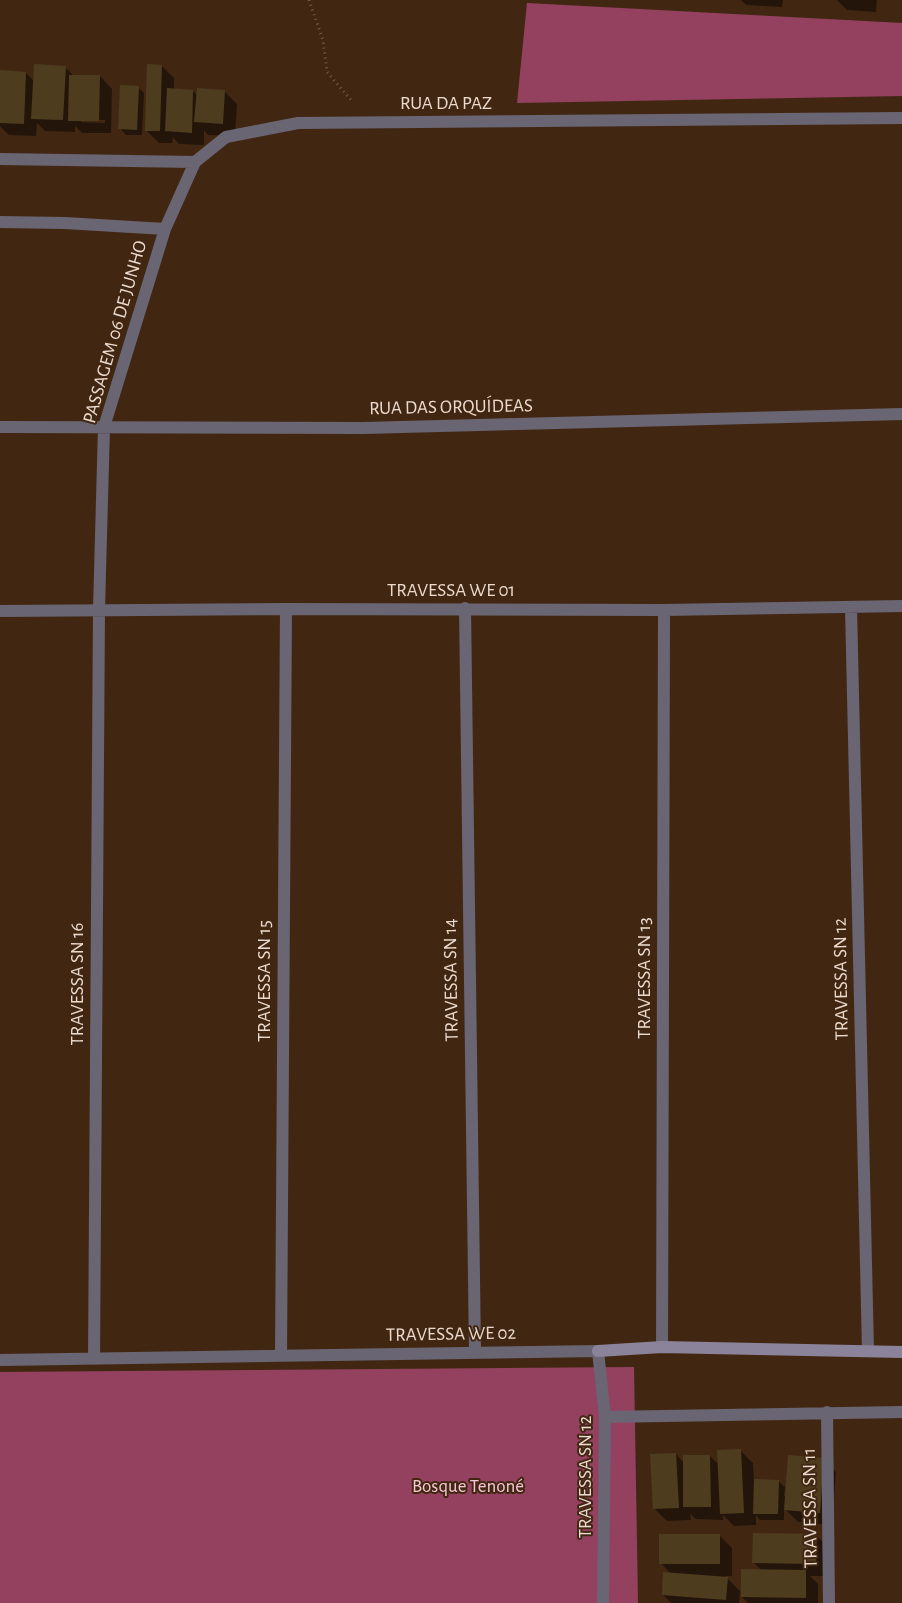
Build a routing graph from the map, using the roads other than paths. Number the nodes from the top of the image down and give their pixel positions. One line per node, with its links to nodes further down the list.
1 (902, 118): 3 (street, RUA DA PAZ)
2 (0, 159): 3 (street)
3 (195, 162): 5 (street, PASSAGEM 06 DE JUNHO)
4 (0, 222): 5 (street)
5 (165, 229): 8 (street, PASSAGEM 06 DE JUNHO)
6 (902, 414): 8 (street, RUA DAS ORQUÍDEAS)
7 (0, 427): 8 (street, RUA DAS ORQUÍDEAS)
8 (104, 427): 13 (street, PASSAGEM 06 DE JUNHO)
9 (902, 606): 10 (street, TRAVESSA WE 01)
10 (851, 607): 14 (street, TRAVESSA WE 01); 18 (street, TRAVESSA SN 12)
11 (286, 608): 12 (street, TRAVESSA WE 01); 13 (street, TRAVESSA WE 01); 21 (street, TRAVESSA SN 15)
12 (465, 608): 14 (street, TRAVESSA WE 01); 19 (street, TRAVESSA SN 14)
13 (99, 609): 15 (street, TRAVESSA WE 01); 22 (street, TRAVESSA SN 16)
14 (664, 610): 16 (street, TRAVESSA SN 13)
15 (0, 611)
16 (662, 1347): 17 (street, TRAVESSA WE 02); 18 (street, TRAVESSA WE 02)
17 (598, 1351): 19 (street, TRAVESSA WE 02); 26 (street, TRAVESSA SN 12)
18 (868, 1351): 20 (street, TRAVESSA WE 02)
19 (475, 1352): 21 (street, TRAVESSA WE 02)
20 (902, 1352)
21 (281, 1355): 22 (street, TRAVESSA WE 02)
22 (94, 1359): 23 (street, TRAVESSA WE 02)
23 (0, 1360)
24 (827, 1412): 25 (street); 26 (street); 28 (street, TRAVESSA SN 11)
25 (902, 1412)
26 (605, 1417): 27 (street, TRAVESSA SN 12)
27 (603, 1603)
28 (829, 1603)

